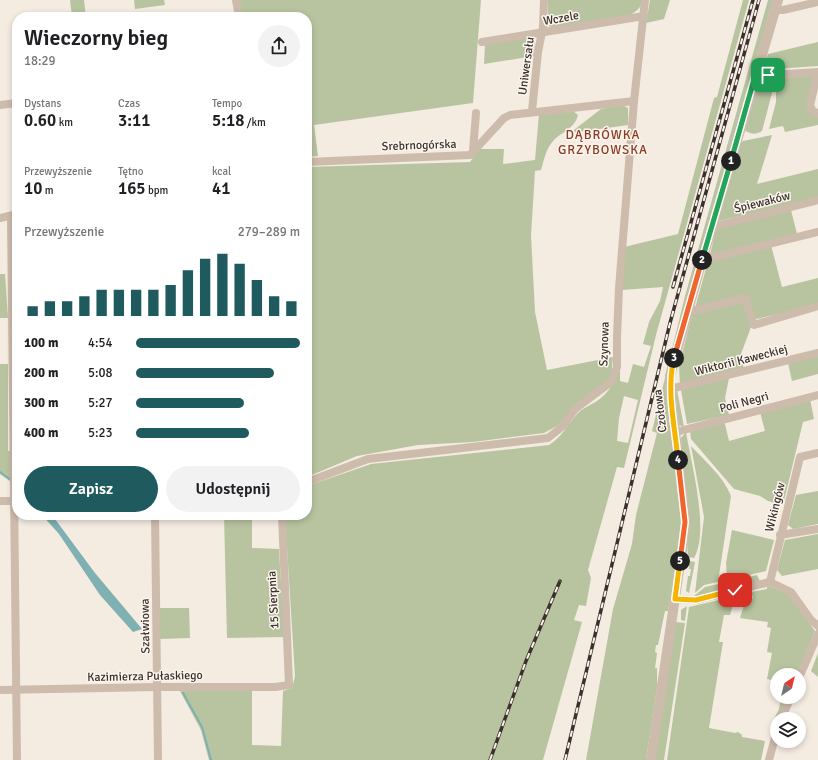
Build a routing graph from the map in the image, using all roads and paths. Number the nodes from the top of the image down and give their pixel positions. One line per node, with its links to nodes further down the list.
1 (236, 0): 6 (street)
2 (544, 0): 8 (street, Uniwersału)
3 (645, 0): 7 (street, Szynowa)
4 (818, 2): 5 (street)
5 (776, 5): 11 (street, Czołowa)
6 (238, 12)
7 (644, 16): 8 (street, Wczele); 12 (street, Szynowa)
8 (542, 33): 9 (street, Wczele); 15 (street, Uniwersału)
9 (482, 42)
10 (818, 72): 11 (street); 17 (street)
11 (755, 76): 23 (street, Czołowa)
12 (634, 101): 15 (street, Srebrnogórska); 33 (street, Szynowa)
13 (12, 104): 14 (street)
14 (0, 105)
15 (532, 111): 18 (street, Srebrnogórska)
16 (476, 113): 18 (street)
17 (818, 114)
18 (473, 151): 19 (street, Srebrnogórska)
19 (312, 162)
20 (818, 200): 23 (street, Śpiewaków)
21 (12, 215): 22 (street)
22 (0, 218)
23 (712, 227): 25 (street, Czołowa)
24 (818, 232): 25 (street)
25 (702, 260): 27 (street, Czołowa)
26 (818, 306): 27 (street)
27 (688, 312): 29 (street, Czołowa)
28 (818, 353): 29 (street, Wiktorii Kaweckiej)
29 (670, 389): 31 (street, Czołowa)
30 (818, 395): 31 (street, Poli Negri)
31 (676, 432): 42 (street, Czołowa)
32 (818, 453): 40 (street, Wikingów)
33 (312, 480)
34 (0, 501): 35 (street)
35 (12, 501)
36 (15, 520): 49 (street)
37 (155, 520): 47 (street, Szałwiowa)
38 (282, 520): 46 (street, 15 Sierpnia)
39 (818, 529): 40 (street)
40 (780, 535): 41 (street, Wikingów)
41 (770, 582): 42 (street); 43 (street)
42 (675, 599): 53 (street, Czołowa)
43 (818, 626)
44 (818, 634): 45 (street)
45 (803, 668)
46 (289, 685): 47 (street, Kazimierza Pułaskiego)
47 (157, 687): 49 (street, Kazimierza Pułaskiego); 52 (street, Szałwiowa)
48 (0, 690): 49 (street, Kazimierza Pułaskiego)
49 (16, 690): 51 (street)
50 (772, 748): 54 (street)
51 (17, 760)
52 (158, 760)
53 (651, 760)
54 (769, 760)

